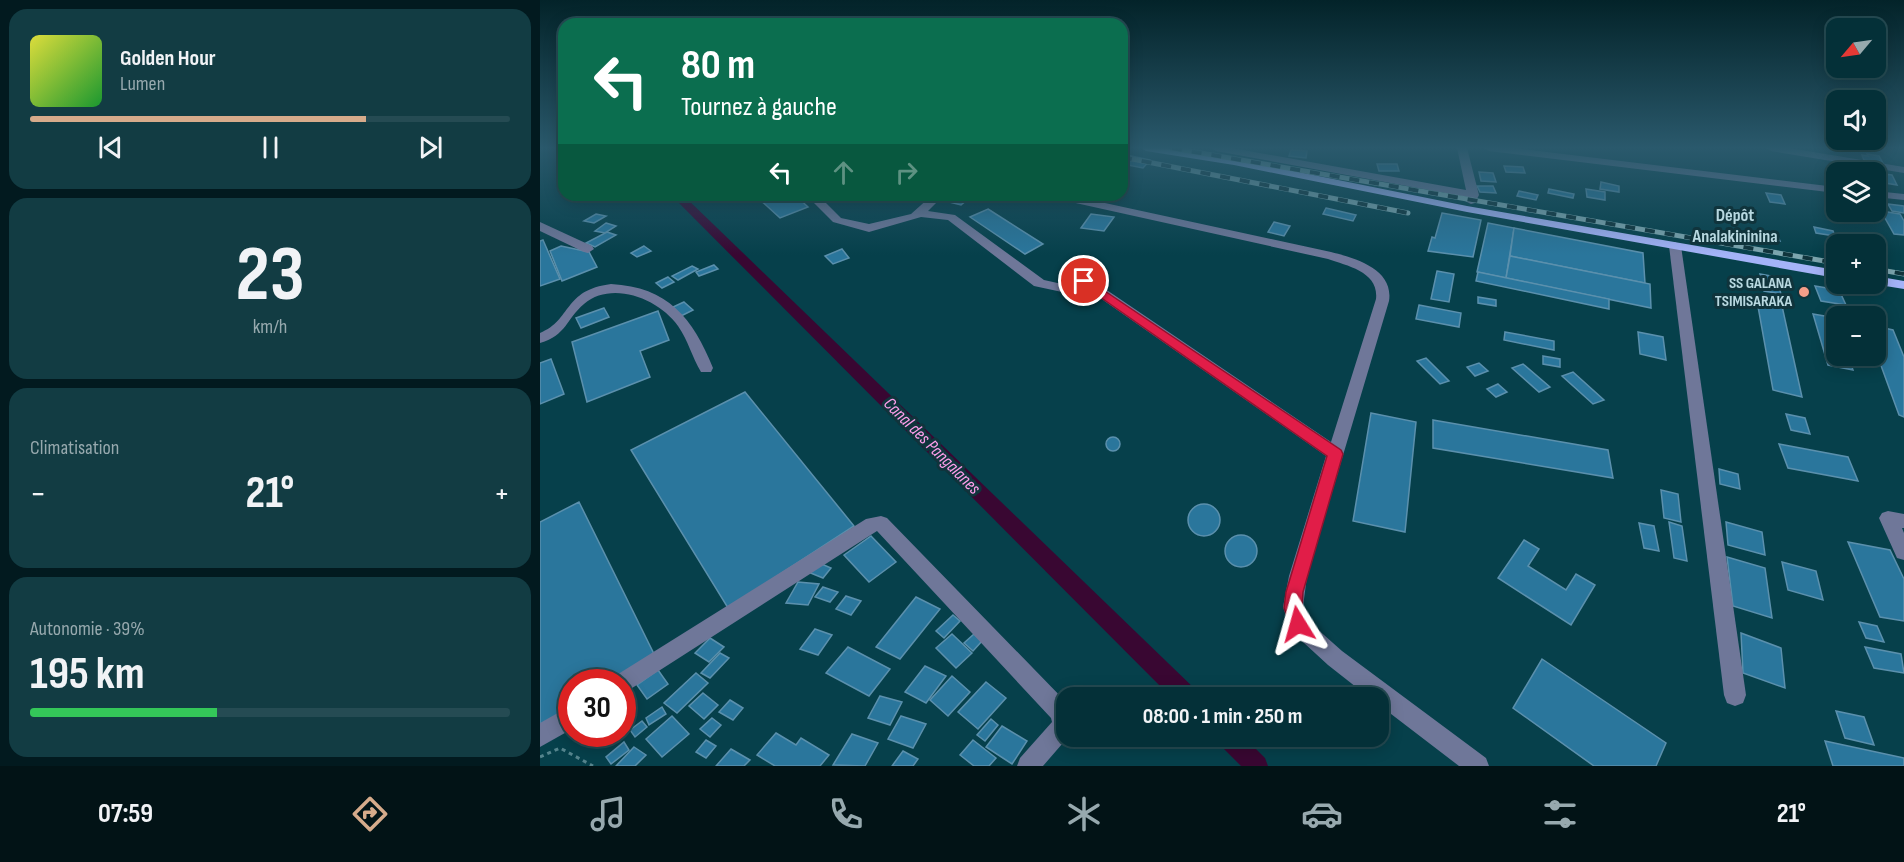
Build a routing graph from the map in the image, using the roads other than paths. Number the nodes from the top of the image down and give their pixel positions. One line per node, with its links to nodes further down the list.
1 (1342, 184): 12 (main road)
2 (1411, 184): 6 (street)
3 (1470, 184): 6 (street)
4 (1771, 184): 5 (street)
5 (1826, 189)
6 (1473, 195): 12 (street)
7 (1886, 195): 8 (street)
8 (1904, 197)
9 (818, 201): 13 (street)
10 (932, 201): 13 (street)
11 (1080, 201): 22 (street)
12 (1467, 209): 15 (main road)
13 (918, 213): 22 (street)
14 (540, 226): 16 (street)
15 (1675, 246): 17 (main road); 26 (street)
16 (588, 249)
17 (1826, 272)
18 (1886, 282): 19 (main road)
19 (1904, 285)
20 (540, 338): 21 (street)
21 (706, 368)
22 (1336, 454): 30 (street)
23 (1904, 521): 24 (street)
24 (1904, 552)
25 (636, 674): 29 (street)
26 (1735, 695)
27 (558, 725): 28 (street)
28 (540, 736)
29 (1028, 766)
30 (1478, 766)

